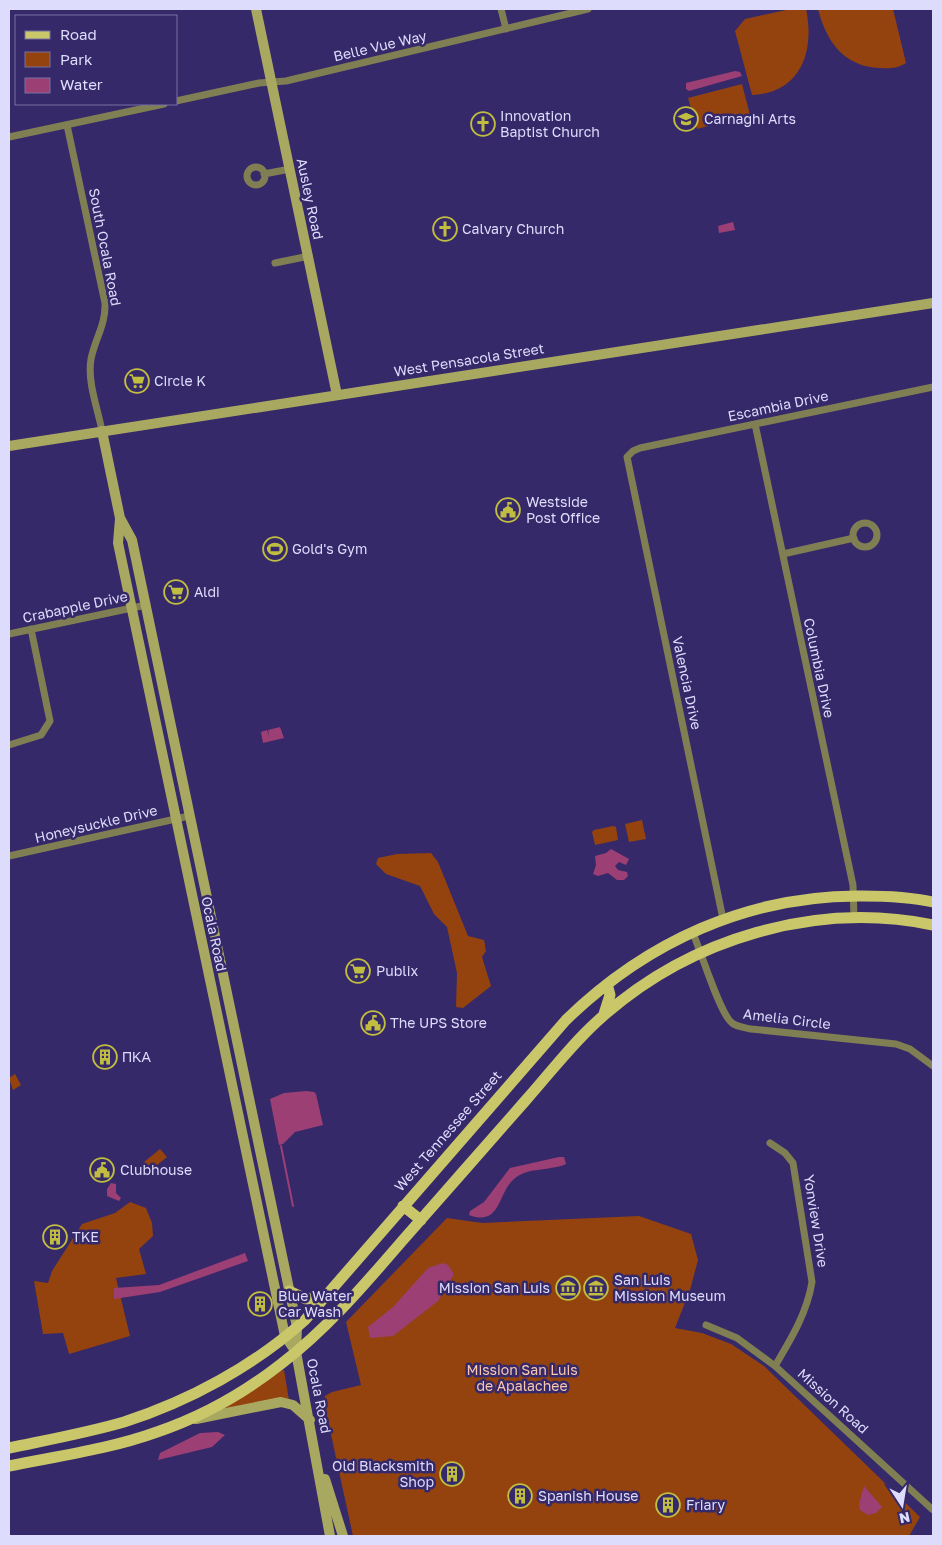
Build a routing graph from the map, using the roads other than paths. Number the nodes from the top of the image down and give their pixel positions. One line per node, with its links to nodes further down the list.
1 (256, 9): 5 (main road, Ausley Road)
2 (501, 9): 4 (street)
3 (588, 9): 4 (street, Belle Vue Way)
4 (506, 29): 5 (street, Belle Vue Way)
5 (271, 82): 6 (street, Belle Vue Way); 10 (main road, Ausley Road)
6 (178, 101)
7 (159, 105): 8 (street)
8 (67, 125): 9 (street); 18 (street, South Ocala Road)
9 (9, 137)
10 (290, 168): 11 (street); 12 (main road, Ausley Road)
11 (264, 174)
12 (309, 256): 13 (street); 16 (main road, Ausley Road)
13 (275, 263)
14 (933, 303): 16 (main road, West Pensacola Street)
15 (933, 387): 17 (street, Escambia Drive)
16 (338, 395): 18 (main road, West Pensacola Street)
17 (755, 424): 20 (street, Escambia Drive); 23 (street, Columbia Drive)
18 (102, 432): 19 (main road, West Pensacola Street); 21 (main road, Ocala Road)
19 (9, 446)
20 (629, 454): 35 (street, Valencia Drive)
21 (120, 518): 24 (main road, Ocala Road); 25 (main road, Ocala Road)
22 (854, 538): 23 (street)
23 (783, 554): 32 (street, Columbia Drive)
24 (146, 604): 25 (street, Crabapple Drive); 29 (main road, Ocala Road)
25 (132, 607): 26 (street, Crabapple Drive); 30 (main road, Ocala Road)
26 (30, 629): 27 (street, Crabapple Drive); 28 (street)
27 (9, 634)
28 (9, 745)
29 (189, 816): 30 (street, Honeysuckle Drive); 47 (main road, Ocala Road)
30 (176, 819): 31 (street, Honeysuckle Drive); 48 (main road, Ocala Road)
31 (9, 856)
32 (853, 896): 33 (main road, West Tennessee Street); 34 (street, Columbia Drive); 35 (main road, West Tennessee Street)
33 (933, 902)
34 (854, 918): 36 (main road); 38 (main road)
35 (723, 919): 37 (main road, West Tennessee Street)
36 (933, 925)
37 (692, 931): 38 (street, Amelia Circle); 39 (main road, West Tennessee Street)
38 (701, 952): 40 (main road); 43 (street, Amelia Circle)
39 (607, 984): 40 (main road); 41 (main road, West Tennessee Street)
40 (603, 1016): 42 (main road)
41 (539, 1051): 42 (main road); 45 (main road, West Tennessee Street)
42 (555, 1066): 46 (main road)
43 (933, 1066)
44 (770, 1143): 55 (street, Yonview Drive)
45 (403, 1206): 46 (main road); 50 (main road, West Tennessee Street)
46 (421, 1220): 54 (main road)
47 (278, 1237): 48 (street); 49 (main road, Ocala Road)
48 (264, 1238): 53 (main road, Ocala Road)
49 (289, 1291): 50 (main road); 52 (main road, Ocala Road)
50 (325, 1296): 52 (main road, West Tennessee Street)
51 (706, 1325): 55 (street, Mission Road)
52 (297, 1327): 53 (main road, West Tennessee Street); 54 (main road, Ocala Road)
53 (285, 1336): 54 (main road, Ocala Road); 57 (main road, West Tennessee Street)
54 (296, 1352): 56 (main road, Ocala Road); 58 (main road)
55 (775, 1366): 65 (street, Mission Road)
56 (310, 1420): 58 (main road); 64 (main road, Ocala Road)
57 (122, 1422): 59 (main road, West Tennessee Street); 60 (main road)
58 (185, 1422): 60 (main road)
59 (60, 1436): 61 (main road, West Tennessee Street); 62 (main road)
60 (127, 1441): 62 (main road)
61 (9, 1448)
62 (65, 1454): 63 (main road)
63 (9, 1466)
64 (326, 1499): 66 (main road, Ocala Road); 67 (main road, Ocala Road)
65 (933, 1510)
66 (330, 1536)
67 (343, 1536)

